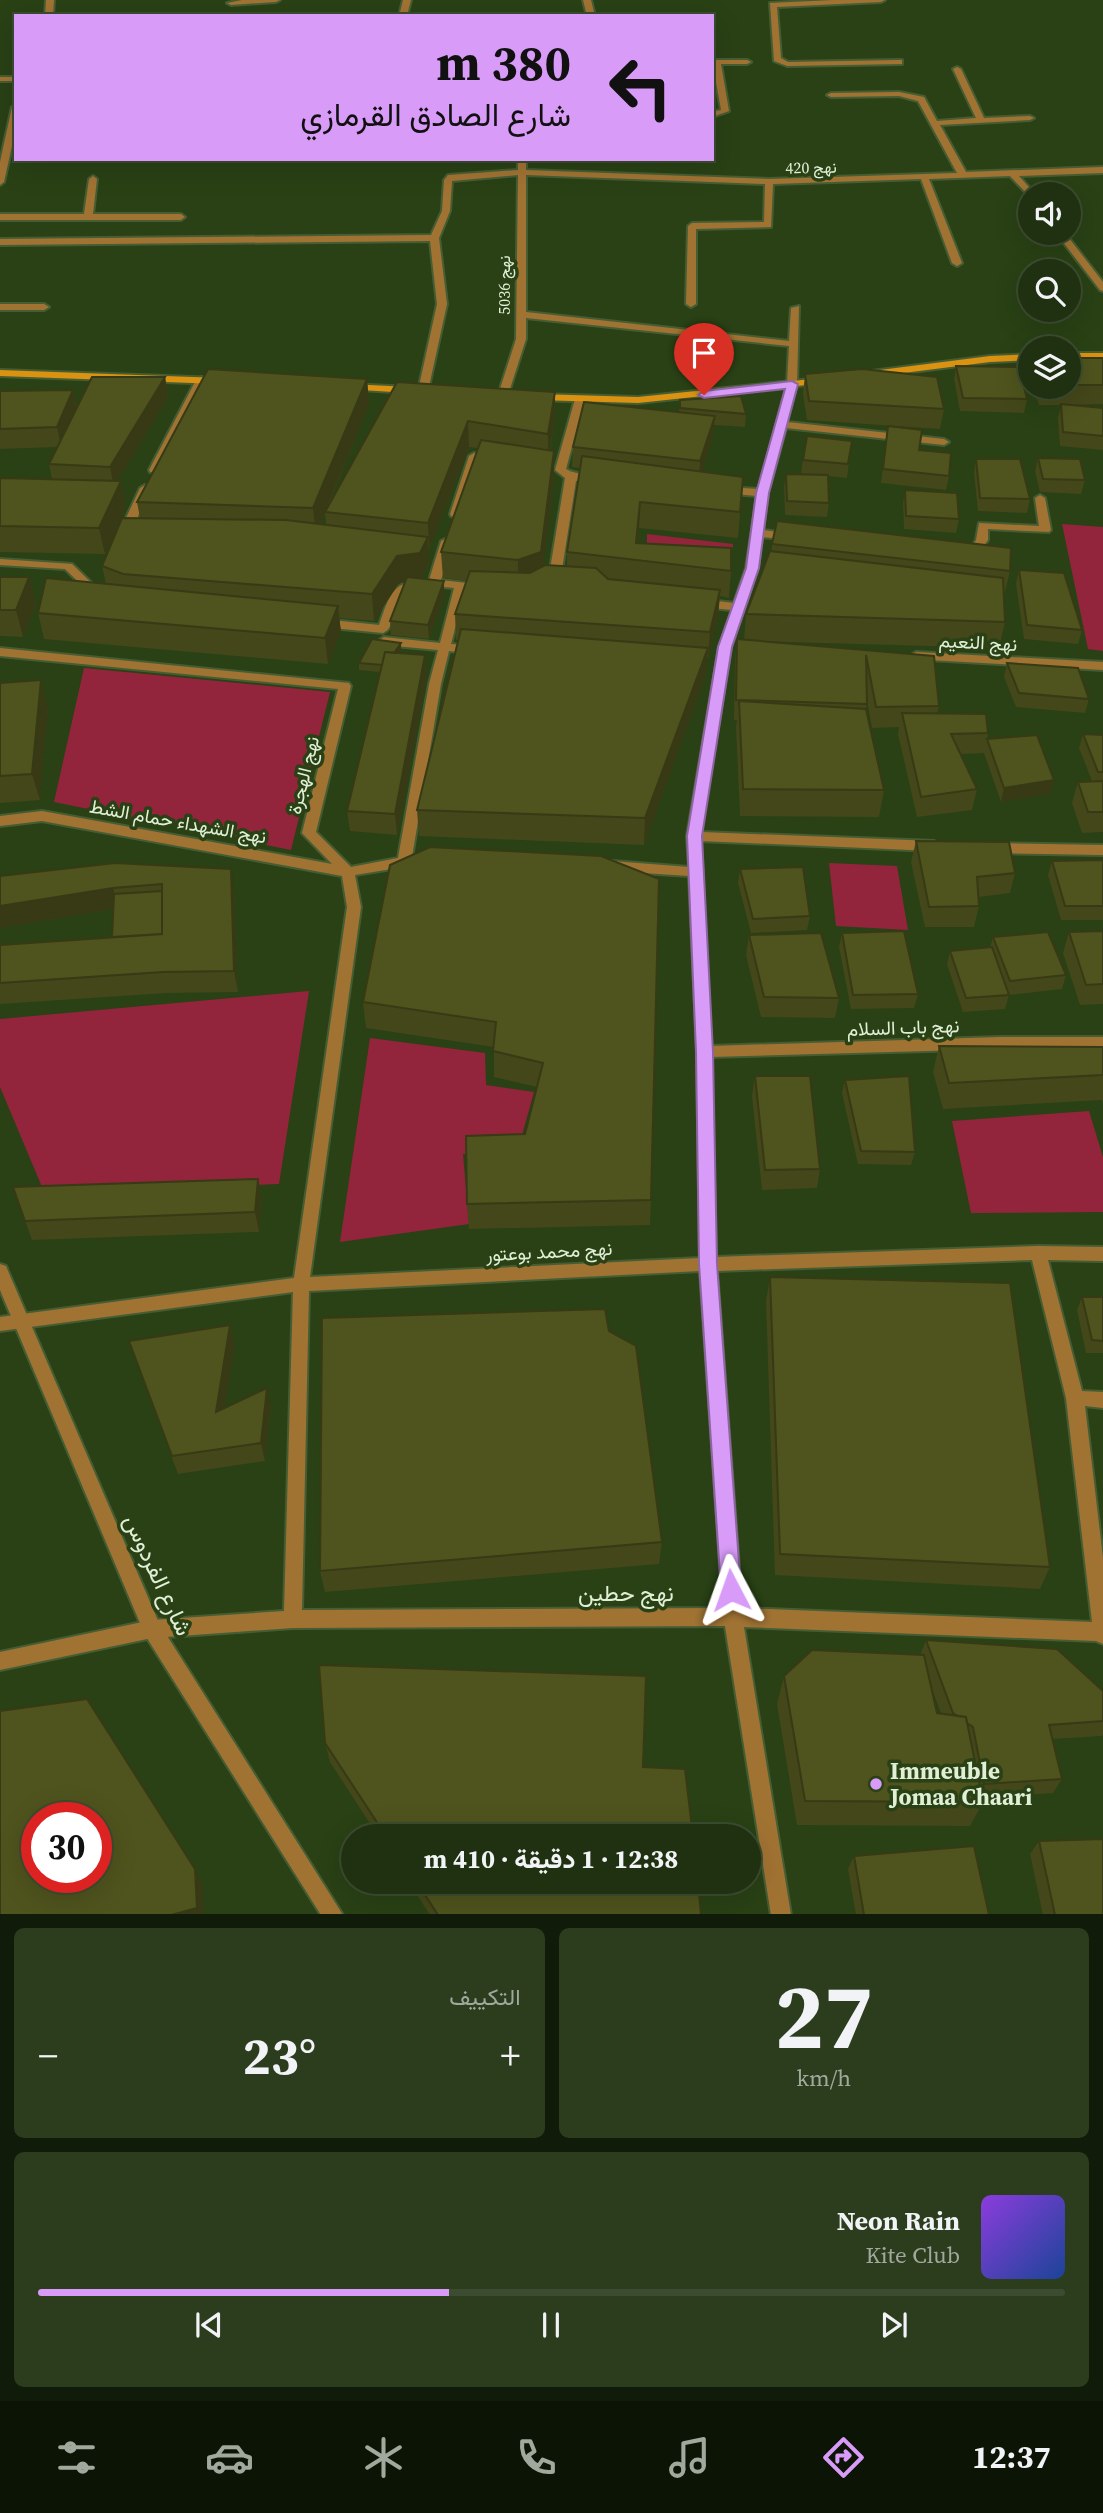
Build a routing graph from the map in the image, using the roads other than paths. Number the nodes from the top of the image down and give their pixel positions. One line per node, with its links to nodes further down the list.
1 (276, 0): 3 (street)
2 (881, 0): 4 (street)
3 (231, 1)
4 (771, 3): 7 (street)
5 (715, 62): 6 (street); 10 (street)
6 (747, 62)
7 (899, 62)
8 (957, 69): 13 (street)
9 (831, 95): 14 (street)
10 (714, 114)
11 (14, 115): 15 (street)
12 (1030, 118): 13 (street)
13 (982, 121): 14 (street)
14 (937, 123): 20 (street)
15 (5, 153): 16 (street); 24 (street)
16 (14, 153)
17 (522, 161): 19 (street, نهج 5036)
18 (1103, 170): 21 (street, نهج 420)
19 (520, 172): 26 (street, نهج 420); 30 (street, نهج 420); 39 (street, نهج 5036)
20 (963, 175): 21 (street, نهج 420); 22 (street, نهج 420)
21 (1014, 175): 25 (street)
22 (925, 178): 26 (street, نهج 420); 33 (street)
23 (93, 179): 28 (street)
24 (0, 181)
25 (1020, 182)
26 (769, 183): 35 (street)
27 (0, 217): 28 (street)
28 (88, 217): 29 (street)
29 (181, 217)
30 (434, 238): 31 (street); 52 (street)
31 (0, 242)
32 (1070, 245): 34 (street)
33 (957, 263)
34 (1103, 288)
35 (691, 304)
36 (0, 307): 37 (street)
37 (44, 307)
38 (796, 308): 40 (street)
39 (520, 314): 40 (street); 55 (street, نهج 5036)
40 (794, 344): 49 (street)
41 (1081, 356): 42 (main road)
42 (1103, 356)
43 (1018, 358): 45 (main road)
44 (0, 373): 47 (main road)
45 (858, 376)
46 (831, 379): 49 (main road)
47 (201, 380): 48 (main road); 71 (street)
48 (228, 381)
49 (792, 384): 58 (main road); 60 (street)
50 (338, 387): 51 (main road)
51 (392, 390): 52 (main road); 59 (street)
52 (423, 391): 53 (main road)
53 (436, 392)
54 (489, 394): 55 (main road)
55 (503, 395): 56 (main road)
56 (515, 396)
57 (528, 396): 58 (main road)
58 (580, 399): 64 (street)
59 (388, 401)
60 (781, 424): 61 (street); 68 (street)
61 (944, 442)
62 (511, 462): 78 (street)
63 (548, 468): 64 (street)
64 (560, 470): 65 (street)
65 (571, 477): 66 (street); 79 (street)
66 (612, 480)
67 (708, 488): 68 (street)
68 (763, 493): 70 (street)
69 (1040, 498): 75 (street)
70 (756, 533): 73 (street); 85 (street)
71 (124, 535): 72 (street); 74 (street)
72 (137, 536)
73 (810, 538)
74 (118, 547)
75 (959, 552)
76 (0, 562): 82 (street)
77 (101, 582): 82 (street)
78 (434, 583): 80 (street); 87 (street)
79 (555, 584)
80 (460, 586): 81 (street); 88 (street)
81 (496, 589)
82 (95, 594): 83 (street)
83 (113, 602)
84 (688, 602): 85 (street)
85 (739, 607): 94 (street)
86 (315, 623): 87 (street)
87 (383, 629): 88 (street)
88 (444, 648): 89 (street); 99 (street)
89 (486, 651)
90 (0, 652): 99 (street, نهج الهجرة)
91 (901, 656): 92 (street, نهج النعيم)
92 (1103, 666)
93 (0, 821): 99 (street, نهج الشهداء حمام الشط)
94 (694, 836): 95 (street); 100 (street)
95 (945, 846)
96 (972, 847): 97 (street)
97 (1103, 850)
98 (597, 865): 100 (street)
99 (348, 872): 107 (street)
100 (694, 872): 102 (street)
101 (1103, 1043): 102 (street, نهج باب السلام)
102 (704, 1052): 105 (street)
103 (1038, 1252): 104 (street, نهج محمد بوعتور); 105 (street, نهج محمد بوعتور); 110 (street)
104 (1103, 1254)
105 (708, 1264): 107 (street, نهج محمد بوعتور); 112 (street)
106 (0, 1271): 108 (street, شارع الفردوس)
107 (301, 1284): 108 (street, نهج محمد بوعتور); 113 (street)
108 (20, 1323): 109 (street, نهج محمد بوعتور); 114 (street, شارع الفردوس)
109 (0, 1324)
110 (1075, 1398): 111 (street); 115 (street)
111 (1103, 1400)
112 (733, 1617): 113 (street, نهج حطين); 115 (street, نهج حطين); 118 (street)
113 (293, 1619): 114 (street, نهج حطين)
114 (152, 1629): 116 (street, نهج حطين); 117 (street, شارع الفردوس)
115 (1102, 1632)
116 (0, 1661)
117 (332, 1914)
118 (781, 1914)

